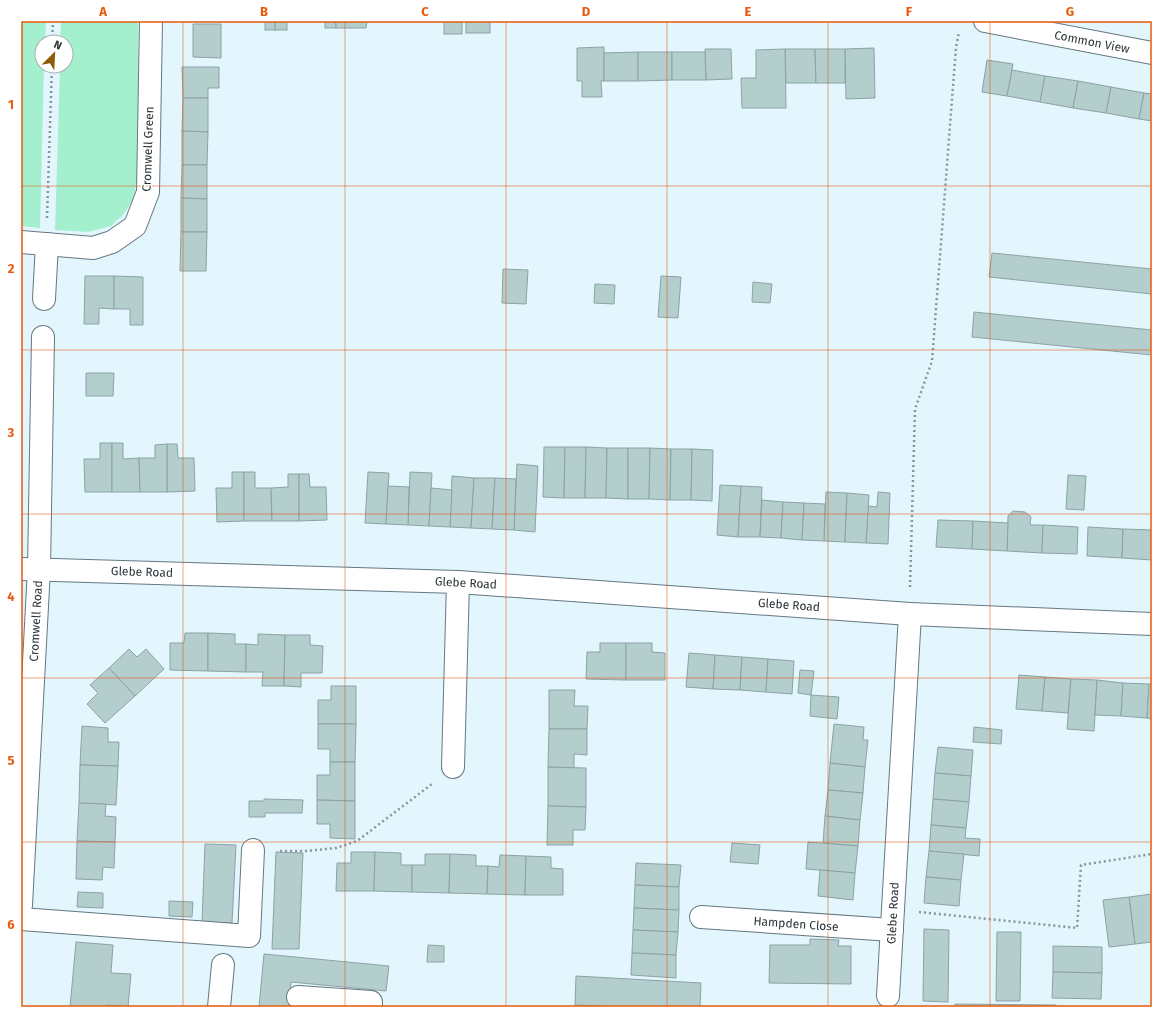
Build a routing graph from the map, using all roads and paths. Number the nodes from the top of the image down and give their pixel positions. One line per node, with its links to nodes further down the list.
1 (53, 21): 5 (path)
2 (151, 21): 10 (street, Cromwell Green)
3 (985, 21): 6 (street, Common View)
4 (960, 28): 15 (path)
5 (52, 34)
6 (1152, 53)
7 (52, 74): 8 (path)
8 (48, 218)
9 (21, 242): 10 (street, Cromwell Green)
10 (47, 244): 11 (street)
11 (44, 299)
12 (43, 337): 13 (street, Cromwell Road)
13 (30, 569): 14 (street, Glebe Road); 20 (street, Cromwell Road)
14 (458, 582): 15 (street, Glebe Road); 17 (street)
15 (910, 614): 16 (street, Glebe Road); 23 (street, Glebe Road)
16 (1152, 624)
17 (453, 767): 18 (path)
18 (253, 850): 22 (street)
19 (1152, 854): 23 (path)
20 (21, 905)
21 (701, 917): 23 (street, Hampden Close)
22 (21, 919)
23 (892, 920): 25 (street, Glebe Road)
24 (223, 965): 27 (street)
25 (888, 996)
26 (298, 997): 28 (street)
27 (219, 1007)
28 (371, 1007)

